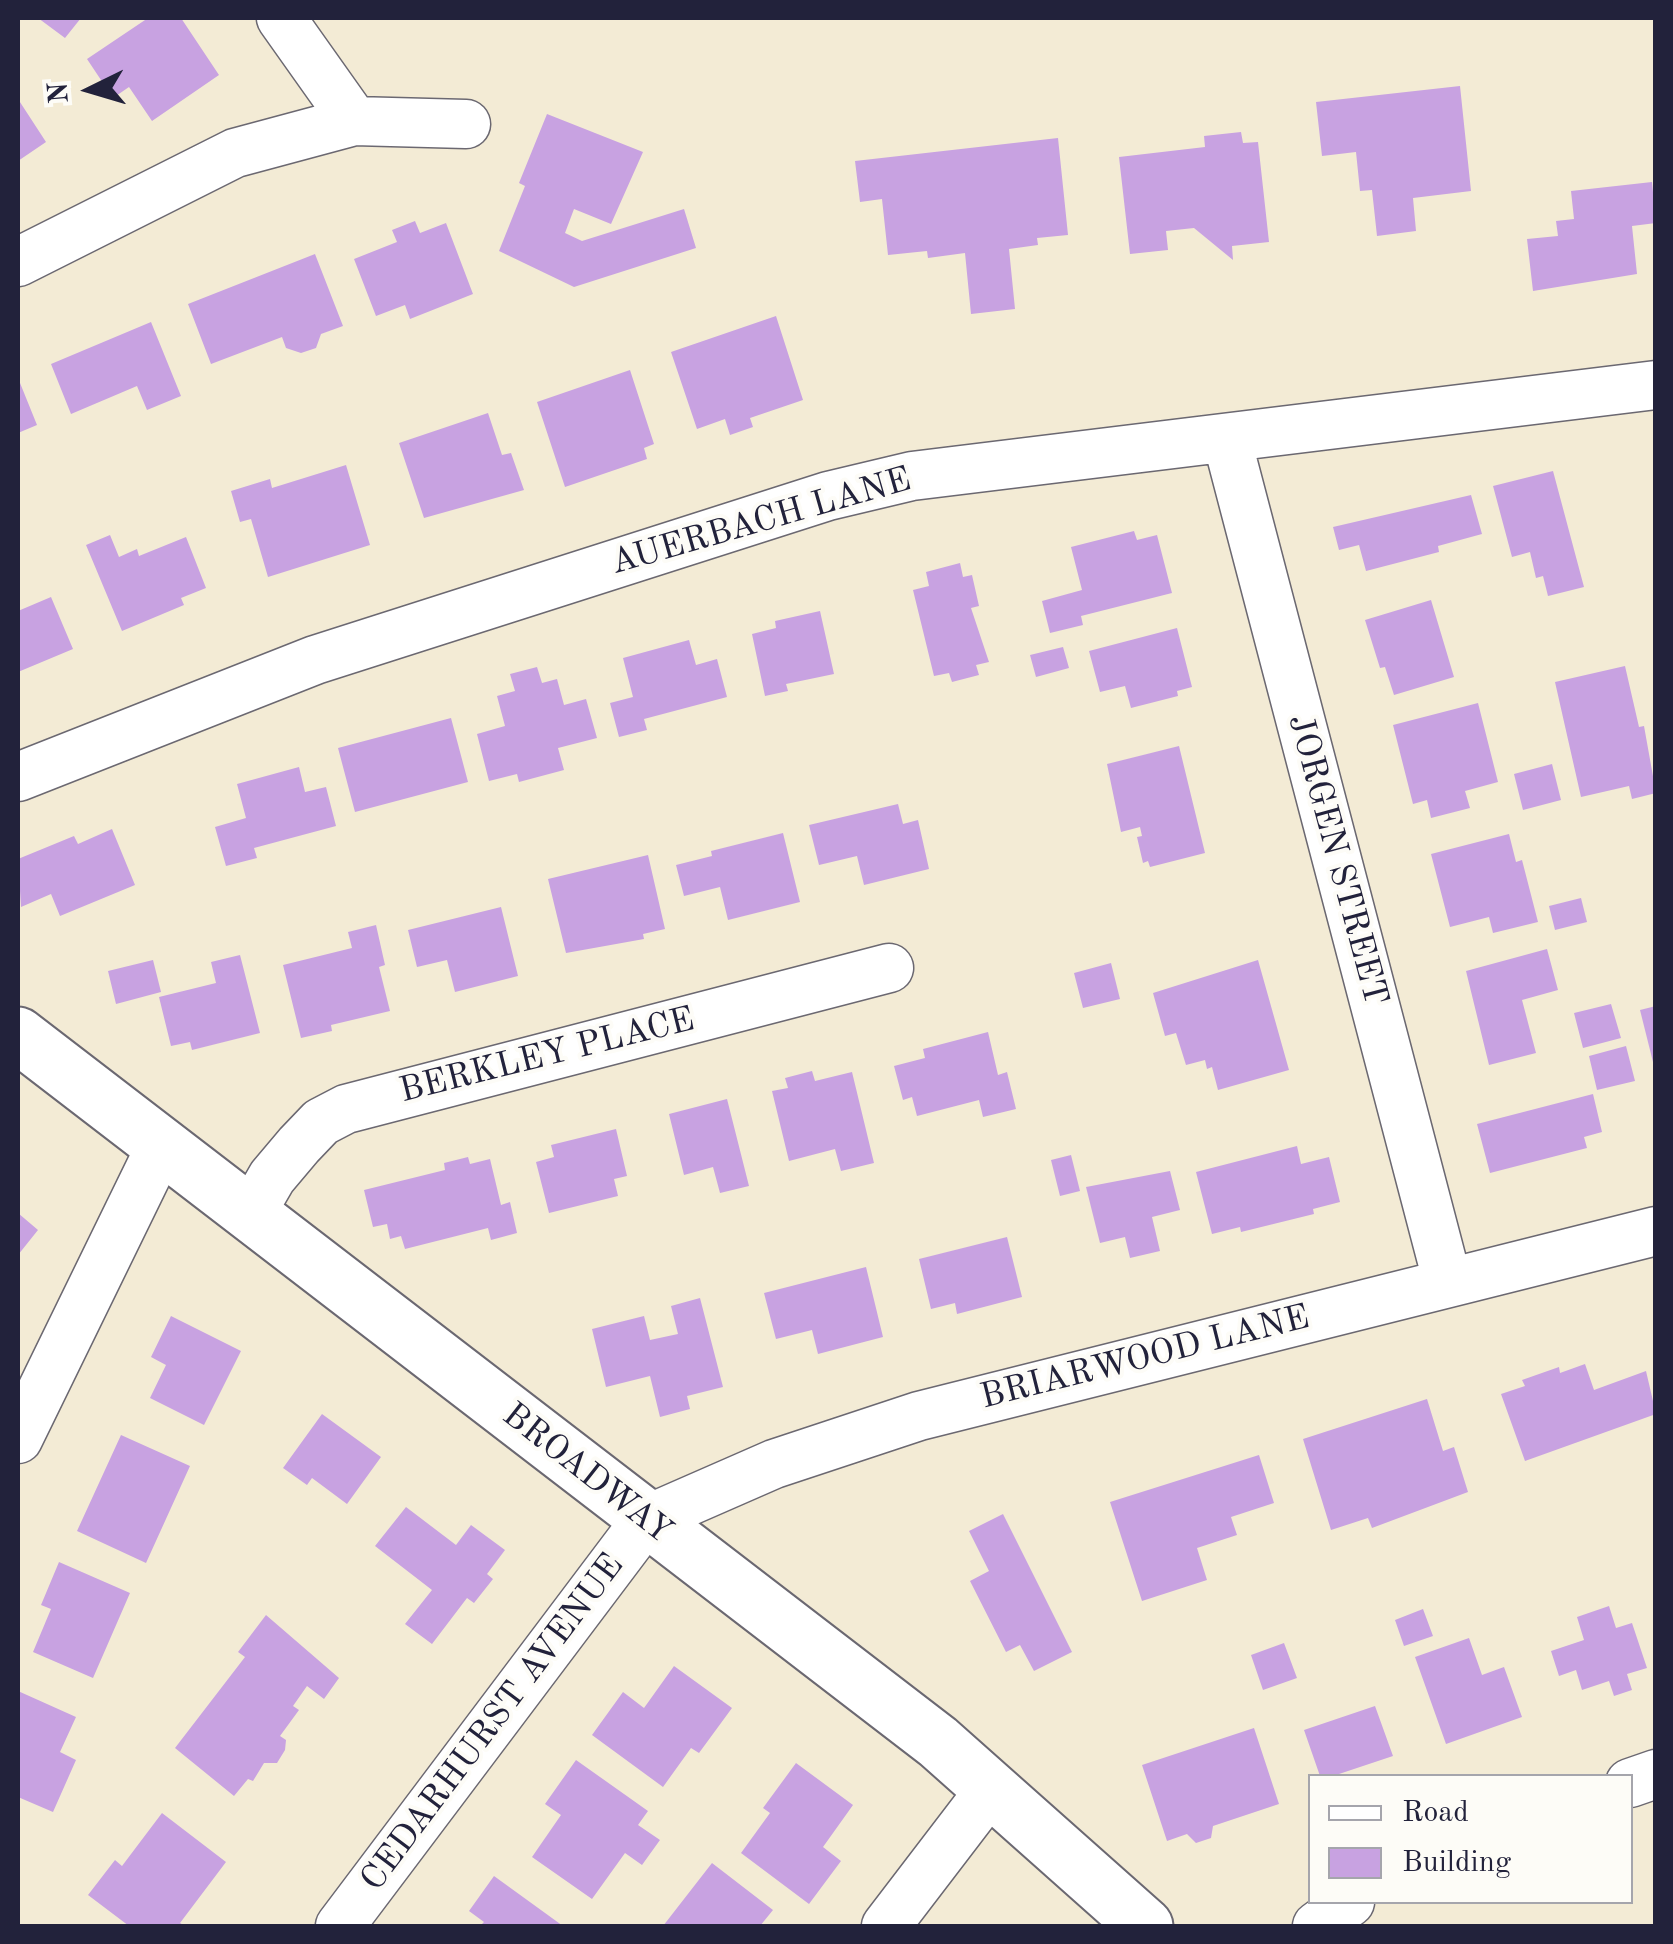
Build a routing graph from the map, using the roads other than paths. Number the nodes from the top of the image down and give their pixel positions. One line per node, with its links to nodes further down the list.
1 (281, 18): 2 (street)
2 (354, 121): 3 (street); 4 (street)
3 (466, 124)
4 (18, 262)
5 (1656, 385): 6 (street, AUERBACH LANE)
6 (1227, 440): 7 (street, AUERBACH LANE); 13 (street, JORGEN STREET)
7 (18, 777)
8 (889, 968): 11 (street, BERKLEY PLACE)
9 (18, 1035): 10 (main road, BROADWAY)
10 (161, 1146): 11 (main road, BROADWAY); 14 (street)
11 (250, 1215): 15 (main road, BROADWAY)
12 (1656, 1231): 13 (street, BRIARWOOD LANE)
13 (1446, 1280): 15 (street, BRIARWOOD LANE)
14 (18, 1438)
15 (646, 1520): 16 (main road, BROADWAY); 18 (street, CEDARHURST AVENUE)
16 (990, 1790): 19 (street); 20 (main road, BROADWAY)
17 (1347, 1904): 21 (street)
18 (340, 1926)
19 (886, 1926)
20 (1145, 1926)
21 (1317, 1926)

